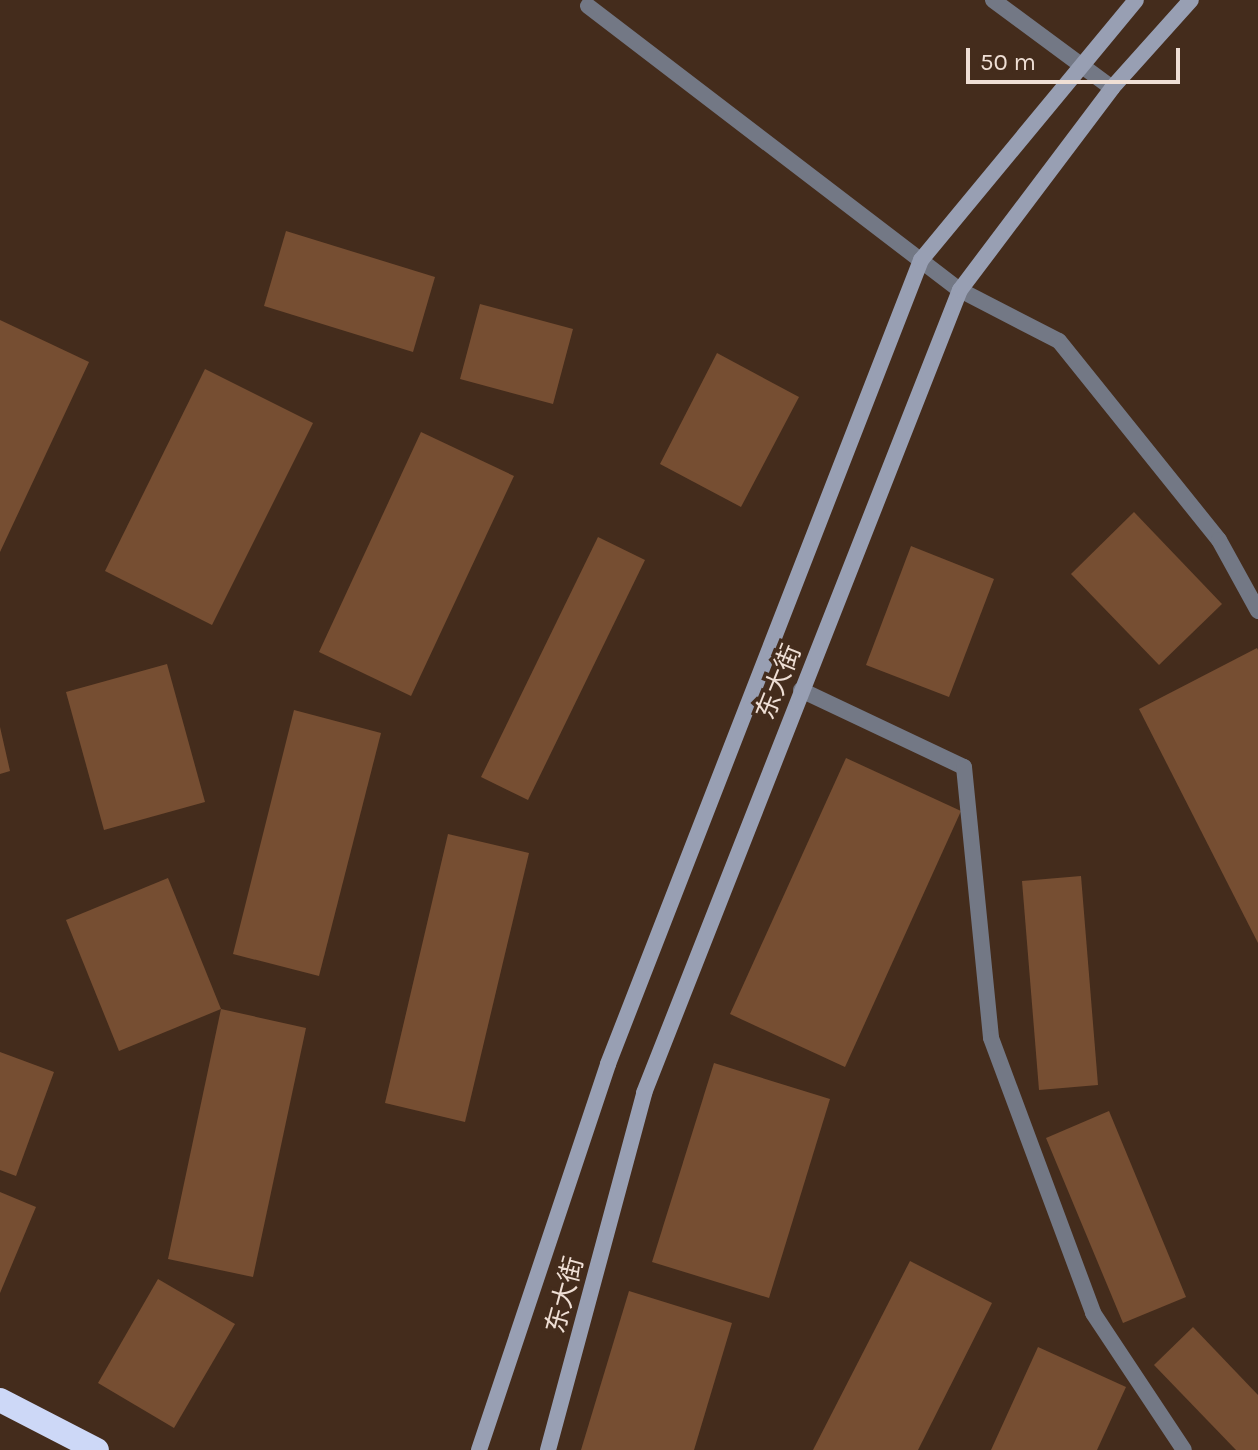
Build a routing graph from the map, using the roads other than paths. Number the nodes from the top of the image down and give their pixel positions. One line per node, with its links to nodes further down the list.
1 (993, 0): 5 (street)
2 (1136, 0): 5 (main road)
3 (1191, 0): 6 (main road, 东大街)
4 (588, 6): 7 (street)
5 (1081, 65): 6 (street); 7 (main road)
6 (1112, 88): 8 (main road, 东大街)
7 (921, 260): 8 (street); 13 (main road)
8 (960, 290): 9 (street); 10 (main road, 东大街)
9 (1258, 611)
10 (801, 690): 14 (main road, 东大街); 15 (street)
11 (0, 1400): 12 (highway)
12 (97, 1450)
13 (479, 1450)
14 (548, 1450)
15 (1184, 1450)

